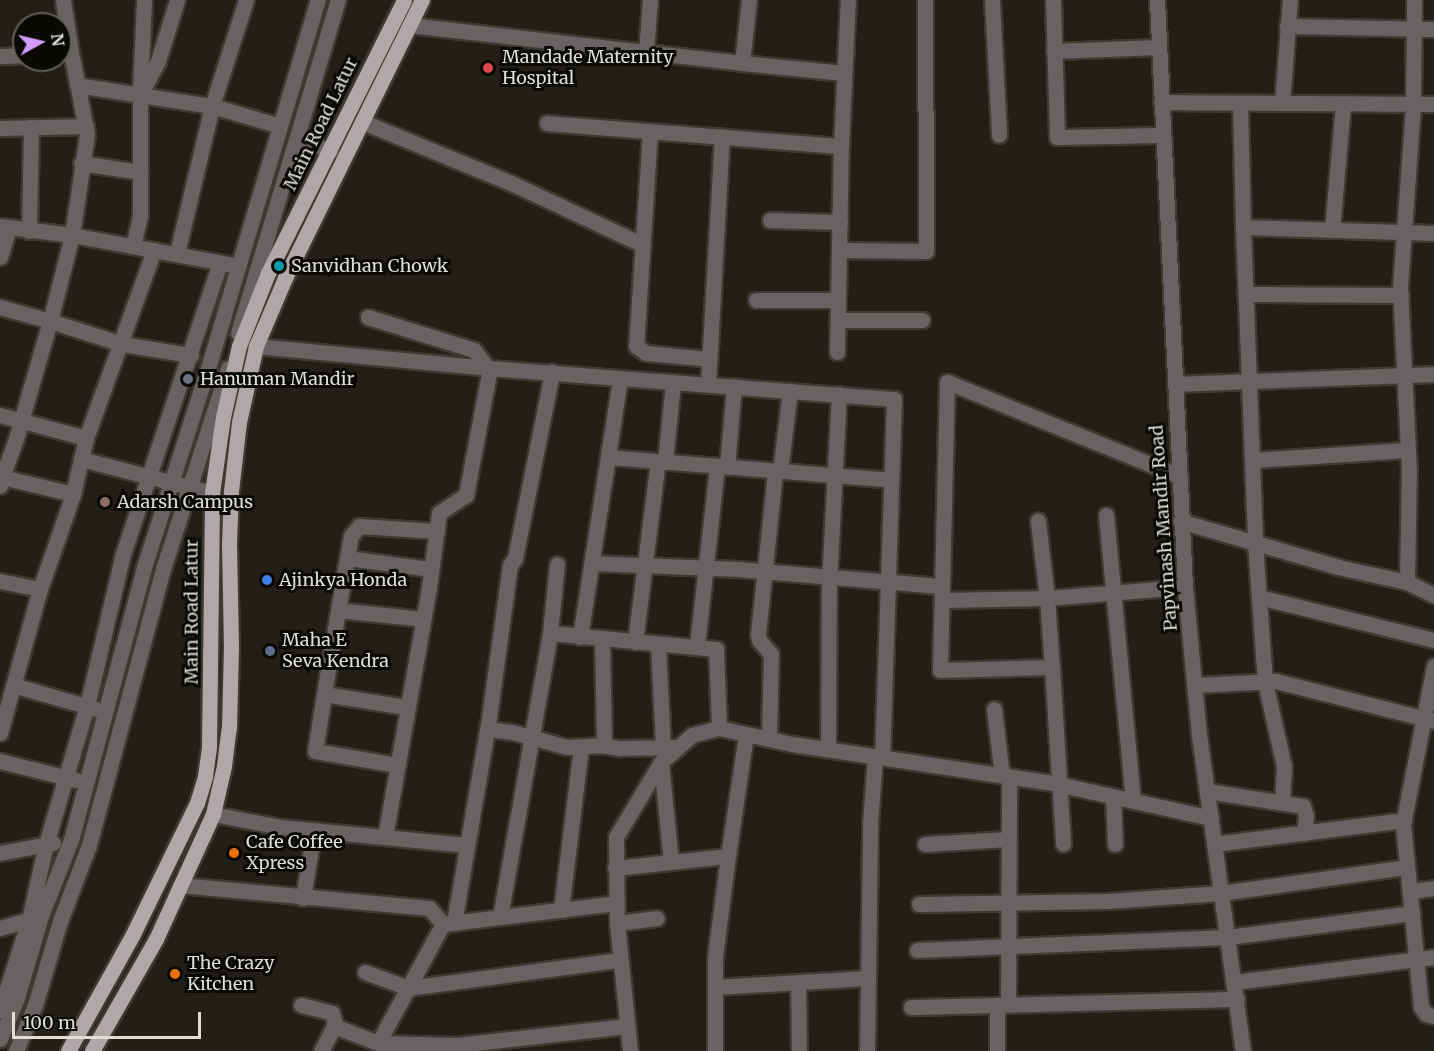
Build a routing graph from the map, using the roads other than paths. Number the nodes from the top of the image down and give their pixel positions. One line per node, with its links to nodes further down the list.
1 (144, 0): 28 (street)
2 (177, 0): 28 (street)
3 (246, 0): 35 (street)
4 (318, 0): 39 (street)
5 (339, 0): 46 (street)
6 (404, 0): 48 (main road, Main Road Latur)
7 (422, 0): 17 (main road, Main Road Latur)
8 (650, 0): 23 (street)
9 (749, 0): 24 (street)
10 (848, 0): 26 (street)
11 (925, 0): 63 (street)
12 (992, 0): 43 (street)
13 (1053, 0): 22 (street)
14 (1157, 0): 21 (street, Papvinash Mandir Road)
15 (1290, 0): 18 (street)
16 (1414, 0): 19 (street)
17 (409, 25): 23 (street); 36 (main road, Main Road Latur)
18 (1287, 26): 19 (street); 31 (street)
19 (1413, 28): 20 (street); 33 (street)
20 (1434, 29)
21 (1159, 47): 22 (street); 29 (street, Papvinash Mandir Road)
22 (1054, 51): 44 (street)
23 (646, 53): 24 (street)
24 (742, 63): 26 (street)
25 (72, 72): 27 (street)
26 (844, 73): 47 (street)
27 (77, 85): 28 (street); 38 (street)
28 (140, 95): 35 (street); 50 (street)
29 (1161, 102): 30 (street); 44 (street, Papvinash Mandir Road)
30 (1240, 103): 31 (street); 54 (street)
31 (1282, 103): 32 (street)
32 (1343, 104): 33 (street); 55 (street)
33 (1413, 104): 34 (street); 57 (street)
34 (1434, 104)
35 (213, 106): 39 (street); 64 (street)
36 (363, 122): 60 (street); 69 (main road, Main Road Latur)
37 (547, 123): 42 (street)
38 (86, 126): 40 (street); 49 (street)
39 (280, 126): 67 (street)
40 (31, 127): 41 (street); 56 (street)
41 (0, 128)
42 (650, 131): 45 (street); 60 (street)
43 (999, 135)
44 (1163, 135): 94 (street, Papvinash Mandir Road)
45 (722, 136): 47 (street); 85 (street)
46 (297, 137): 48 (street); 68 (street)
47 (841, 146): 52 (street)
48 (330, 151): 68 (main road, Main Road Latur)
49 (81, 163): 50 (street); 59 (street)
50 (140, 172): 61 (street)
51 (770, 220): 52 (street)
52 (840, 222): 63 (street)
53 (4, 226): 56 (street); 65 (street)
54 (1243, 227): 55 (street); 70 (street)
55 (1332, 230): 57 (street)
56 (29, 231): 59 (street)
57 (1404, 231): 58 (street); 71 (street)
58 (1434, 233)
59 (72, 235): 61 (street); 77 (street)
60 (641, 244): 85 (street)
61 (134, 246): 62 (street)
62 (154, 250): 64 (street); 80 (street)
63 (840, 250): 73 (street)
64 (177, 253): 66 (street)
65 (0, 257)
66 (220, 263): 67 (street); 84 (street)
67 (238, 266): 68 (street); 79 (street)
68 (263, 271): 69 (street); 81 (main road, Main Road Latur)
69 (285, 278): 82 (main road, Main Road Latur)
70 (1246, 294): 71 (street); 91 (street)
71 (1401, 295): 89 (street)
72 (756, 300): 73 (street)
73 (838, 300): 76 (street)
74 (0, 307): 77 (street)
75 (368, 317): 86 (street)
76 (838, 320): 78 (street); 83 (street)
77 (50, 321): 80 (street); 99 (street)
78 (922, 321)
79 (216, 342): 81 (street); 113 (street)
80 (122, 344): 84 (street); 100 (street)
81 (237, 346): 114 (street); 115 (main road, Main Road Latur)
82 (256, 346): 86 (street); 182 (main road, Main Road Latur)
83 (837, 352)
84 (191, 355): 108 (street)
85 (709, 359): 93 (street)
86 (488, 368): 87 (street); 120 (street)
87 (552, 372): 90 (street); 161 (street)
88 (1434, 374): 89 (street)
89 (1404, 375): 91 (street); 101 (street)
90 (620, 378): 92 (street); 102 (street)
91 (1250, 381): 94 (street); 104 (street)
92 (674, 382): 93 (street); 105 (street)
93 (708, 384): 95 (street)
94 (1175, 384): 110 (street, Papvinash Mandir Road)
95 (734, 386): 96 (street); 106 (street)
96 (790, 391): 97 (street); 107 (street)
97 (839, 394): 109 (street); 112 (street)
98 (0, 415): 99 (street)
99 (21, 420): 100 (street); 111 (street)
100 (86, 438): 103 (street)
101 (1407, 450): 104 (street); 132 (street)
102 (608, 457): 105 (street); 123 (street)
103 (81, 459): 108 (street); 116 (street)
104 (1253, 460): 121 (street)
105 (662, 461): 106 (street); 125 (street)
106 (722, 466): 107 (street); 126 (street)
107 (777, 471): 109 (street); 128 (street)
108 (149, 476): 113 (street); 155 (street)
109 (834, 476): 112 (street); 129 (street)
110 (1179, 476): 119 (street, Papvinash Mandir Road); 135 (street)
111 (1, 479): 116 (street)
112 (891, 480): 131 (street)
113 (171, 482): 114 (street); 158 (street)
114 (189, 487): 115 (street); 177 (street)
115 (212, 493): 240 (main road, Main Road Latur)
116 (73, 494): 134 (street)
117 (1106, 515): 136 (street)
118 (1038, 521): 139 (street)
119 (1180, 521): 121 (street); 133 (street, Papvinash Mandir Road)
120 (436, 531): 122 (street); 127 (street)
121 (1255, 543): 132 (street); 138 (street)
122 (347, 558): 127 (street); 140 (street)
123 (592, 563): 125 (street); 143 (street)
124 (557, 564): 142 (street)
125 (646, 566): 126 (street); 146 (street)
126 (704, 568): 128 (street); 148 (street)
127 (431, 569): 141 (street)
128 (764, 571): 129 (street); 165 (street)
129 (829, 577): 131 (street); 168 (street)
130 (0, 581): 134 (street)
131 (886, 581): 135 (street); 170 (street)
132 (1407, 582): 137 (street)
133 (1185, 587): 136 (street); 153 (street, Papvinash Mandir Road)
134 (40, 589): 152 (street)
135 (942, 593): 139 (street); 150 (street)
136 (1113, 593): 139 (street); 180 (street)
137 (1434, 594)
138 (1259, 597): 145 (street); 151 (street)
139 (1047, 598): 150 (street)
140 (338, 610): 141 (street); 154 (street)
141 (423, 619): 156 (street)
142 (550, 633): 143 (street); 164 (street)
143 (580, 637): 144 (street)
144 (602, 639): 146 (street); 166 (street)
145 (1434, 640)
146 (635, 642): 147 (street)
147 (658, 645): 148 (street); 169 (street)
148 (697, 645): 160 (street)
149 (1434, 666): 159 (street)
150 (1052, 667): 176 (street)
151 (1265, 682): 153 (street); 159 (street); 181 (street)
152 (13, 685): 155 (street); 162 (street)
153 (1194, 685): 178 (street, Papvinash Mandir Road)
154 (324, 694): 156 (street); 172 (street)
155 (87, 706): 158 (street); 173 (street)
156 (406, 707): 172 (street)
157 (994, 709): 174 (street)
158 (106, 712): 175 (street)
159 (1429, 720): 184 (street)
160 (719, 728): 163 (street); 169 (street)
161 (487, 729): 164 (street); 195 (street)
162 (0, 733)
163 (746, 734): 165 (street); 197 (street)
164 (531, 737): 167 (street); 211 (street)
165 (769, 739): 168 (street)
166 (604, 746): 167 (street); 169 (street)
167 (581, 748): 209 (street)
168 (828, 749): 170 (street)
169 (668, 752): 198 (street); 200 (street)
170 (878, 757): 174 (street); 224 (street)
171 (0, 760): 173 (street)
172 (396, 765): 187 (street)
173 (66, 777): 175 (street); 190 (street)
174 (1005, 777): 176 (street); 188 (street)
175 (87, 783): 177 (street); 189 (street)
176 (1058, 784): 179 (street); 192 (street)
177 (106, 788): 239 (street)
178 (1207, 791): 181 (street); 183 (street, Papvinash Mandir Road)
179 (1113, 797): 180 (street); 193 (street)
180 (1133, 801): 183 (street)
181 (1282, 801): 186 (street)
182 (213, 814): 185 (street); 201 (main road, Main Road Latur)
183 (1211, 818): 194 (street, Papvinash Mandir Road)
184 (1404, 820): 186 (street); 199 (street)
185 (314, 830): 187 (street); 205 (street)
186 (1304, 832): 194 (street)
187 (385, 837): 195 (street)
188 (1008, 839): 191 (street); 206 (street)
189 (71, 840): 190 (street); 212 (street)
190 (46, 844): 196 (street); 212 (street)
191 (925, 844)
192 (1063, 844)
193 (1115, 844)
194 (1214, 844): 204 (street, Papvinash Mandir Road)
195 (467, 845): 215 (street)
196 (0, 854)
197 (728, 856): 198 (street); 227 (street)
198 (671, 862): 200 (street)
199 (1407, 867): 203 (street); 204 (street)
200 (615, 868): 207 (street)
201 (180, 885): 205 (street); 241 (main road, Main Road Latur)
202 (1434, 888): 203 (street)
203 (1410, 891): 210 (street)
204 (1221, 893): 206 (street); 217 (street, Papvinash Mandir Road)
205 (303, 898): 215 (street)
206 (1007, 902): 208 (street); 218 (street)
207 (616, 903): 209 (street); 214 (street)
208 (919, 904)
209 (561, 910): 211 (street)
210 (1412, 913): 217 (street); 221 (street)
211 (500, 917): 215 (street)
212 (35, 918): 216 (street); 230 (street)
213 (657, 918): 214 (street)
214 (617, 923): 222 (street)
215 (448, 924): 228 (street)
216 (0, 928)
217 (1228, 937): 218 (street); 226 (street, Papvinash Mandir Road)
218 (1007, 946): 219 (street); 232 (street)
219 (917, 950)
220 (1434, 957): 221 (street)
221 (1417, 959): 226 (street); 234 (street)
222 (620, 960): 228 (street); 236 (street)
223 (365, 972): 228 (street)
224 (868, 978): 225 (street); 246 (street)
225 (798, 982): 227 (street); 245 (street)
226 (1234, 982): 229 (street, Papvinash Mandir Road)
227 (715, 987): 244 (street)
228 (408, 988): 238 (street)
229 (1237, 999): 232 (street); 248 (street, Papvinash Mandir Road)
230 (5, 1003): 237 (street)
231 (301, 1005): 235 (street)
232 (1003, 1005): 233 (street); 247 (street)
233 (911, 1007)
234 (1434, 1016)
235 (334, 1026): 238 (street); 242 (street)
236 (627, 1026): 238 (street); 243 (street)
237 (0, 1039)
238 (378, 1043)
239 (16, 1051)
240 (69, 1051)
241 (92, 1051)
242 (321, 1051)
243 (630, 1051)
244 (715, 1051)
245 (799, 1051)
246 (867, 1051)
247 (997, 1051)
248 (1243, 1051)

